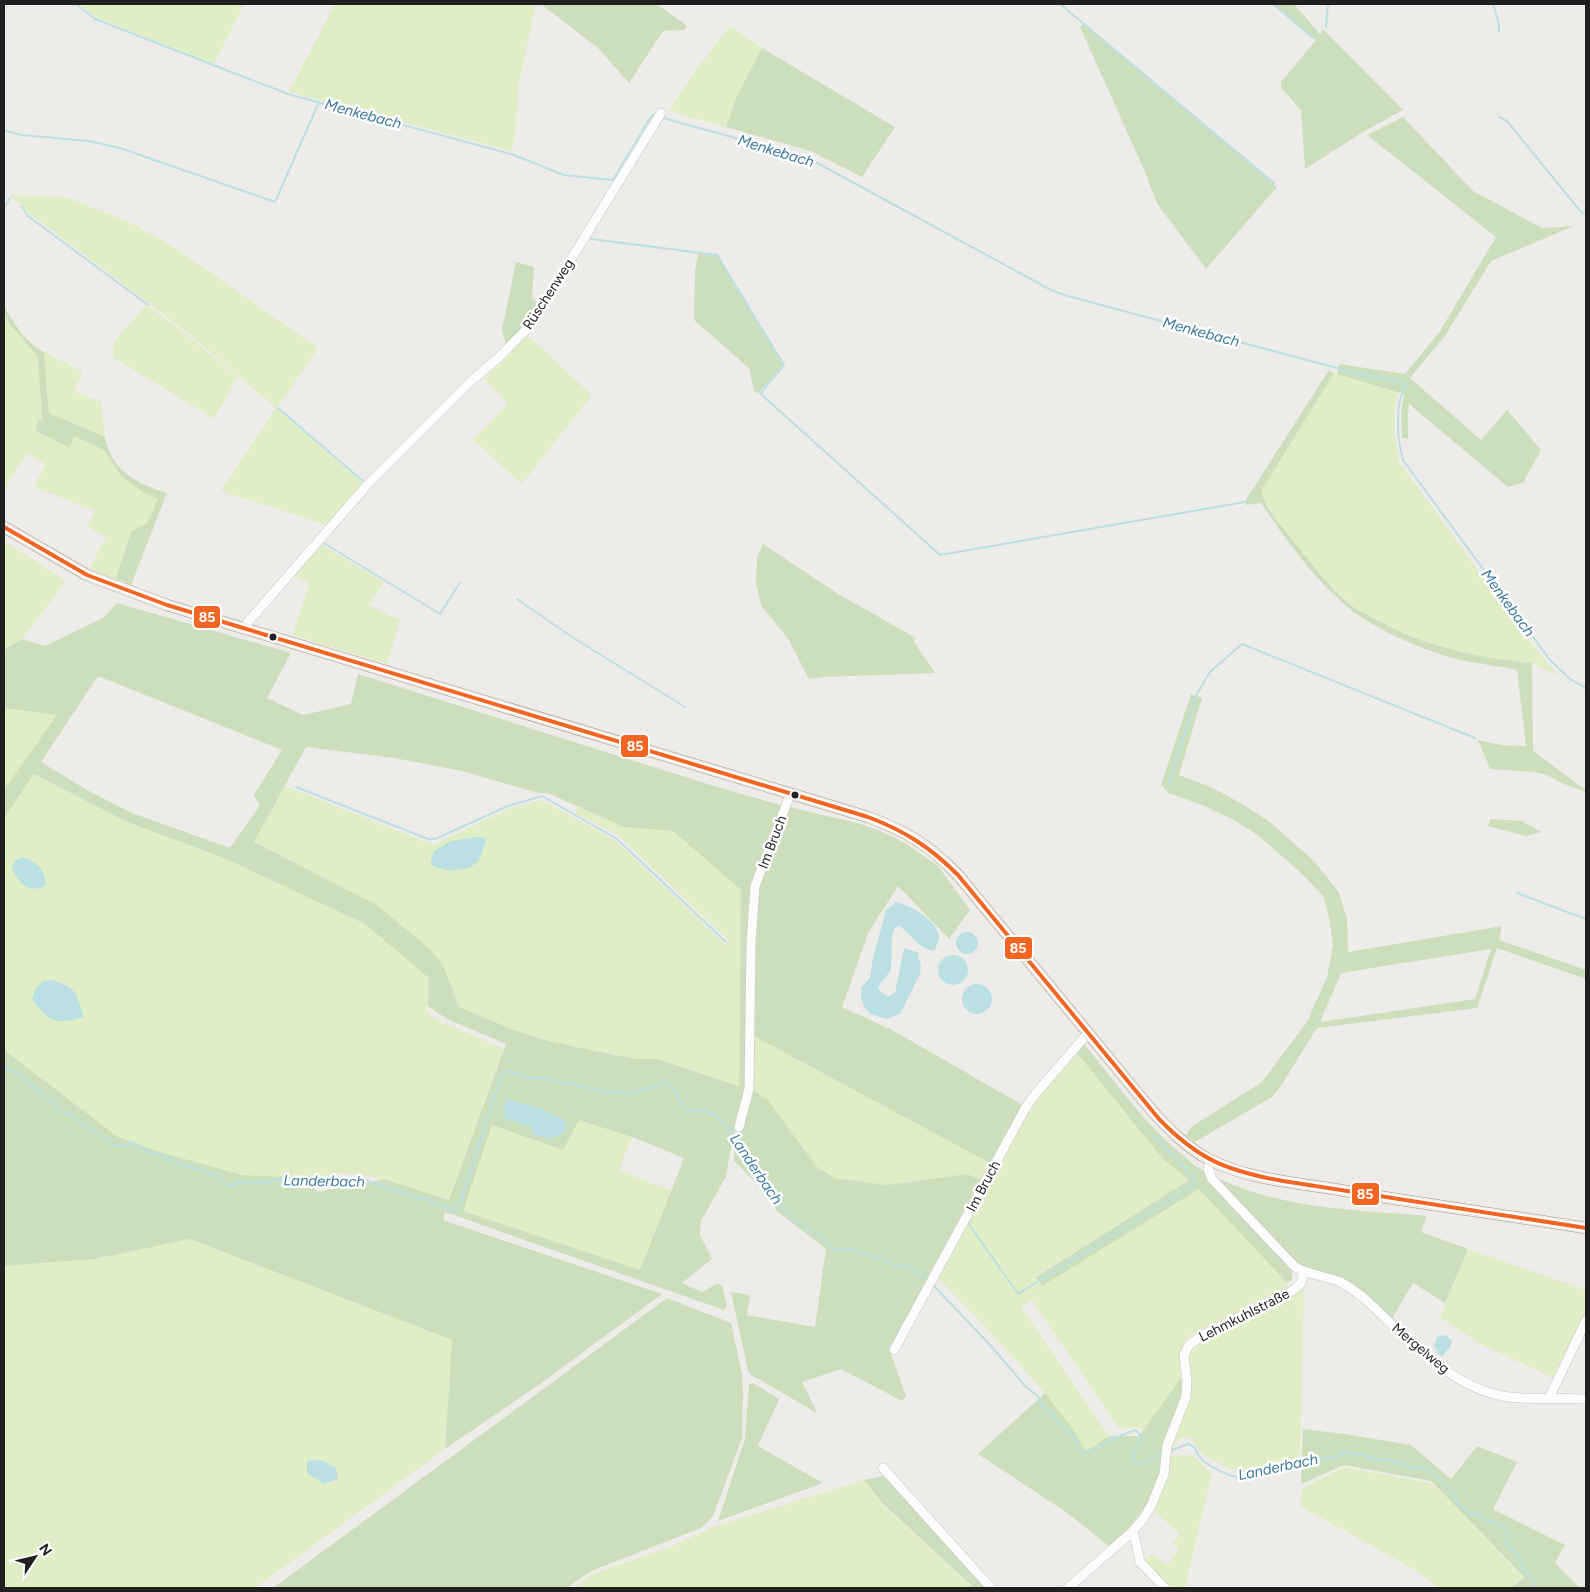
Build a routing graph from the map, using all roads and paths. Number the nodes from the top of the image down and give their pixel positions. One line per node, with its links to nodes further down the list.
1 (661, 113): 3 (street, Rüschenweg)
2 (4, 526): 3 (main road)
3 (245, 628): 4 (main road)
4 (790, 794): 5 (main road); 6 (street, Im Bruch)
5 (1088, 1033): 7 (main road); 11 (street, Im Bruch)
6 (739, 1127)
7 (1211, 1161): 8 (main road); 9 (street, Lehmkuhlstraße)
8 (1586, 1228)
9 (1304, 1272): 12 (street, Mergelweg); 15 (street, Lehmkuhlstraße)
10 (1586, 1321): 12 (street)
11 (894, 1350)
12 (1549, 1398): 13 (street, Mergelweg)
13 (1586, 1399)
14 (883, 1468): 16 (street)
15 (1132, 1532): 17 (street, Lehmkuhlstraße); 18 (street)
16 (990, 1588)
17 (1068, 1588)
18 (1165, 1588)

